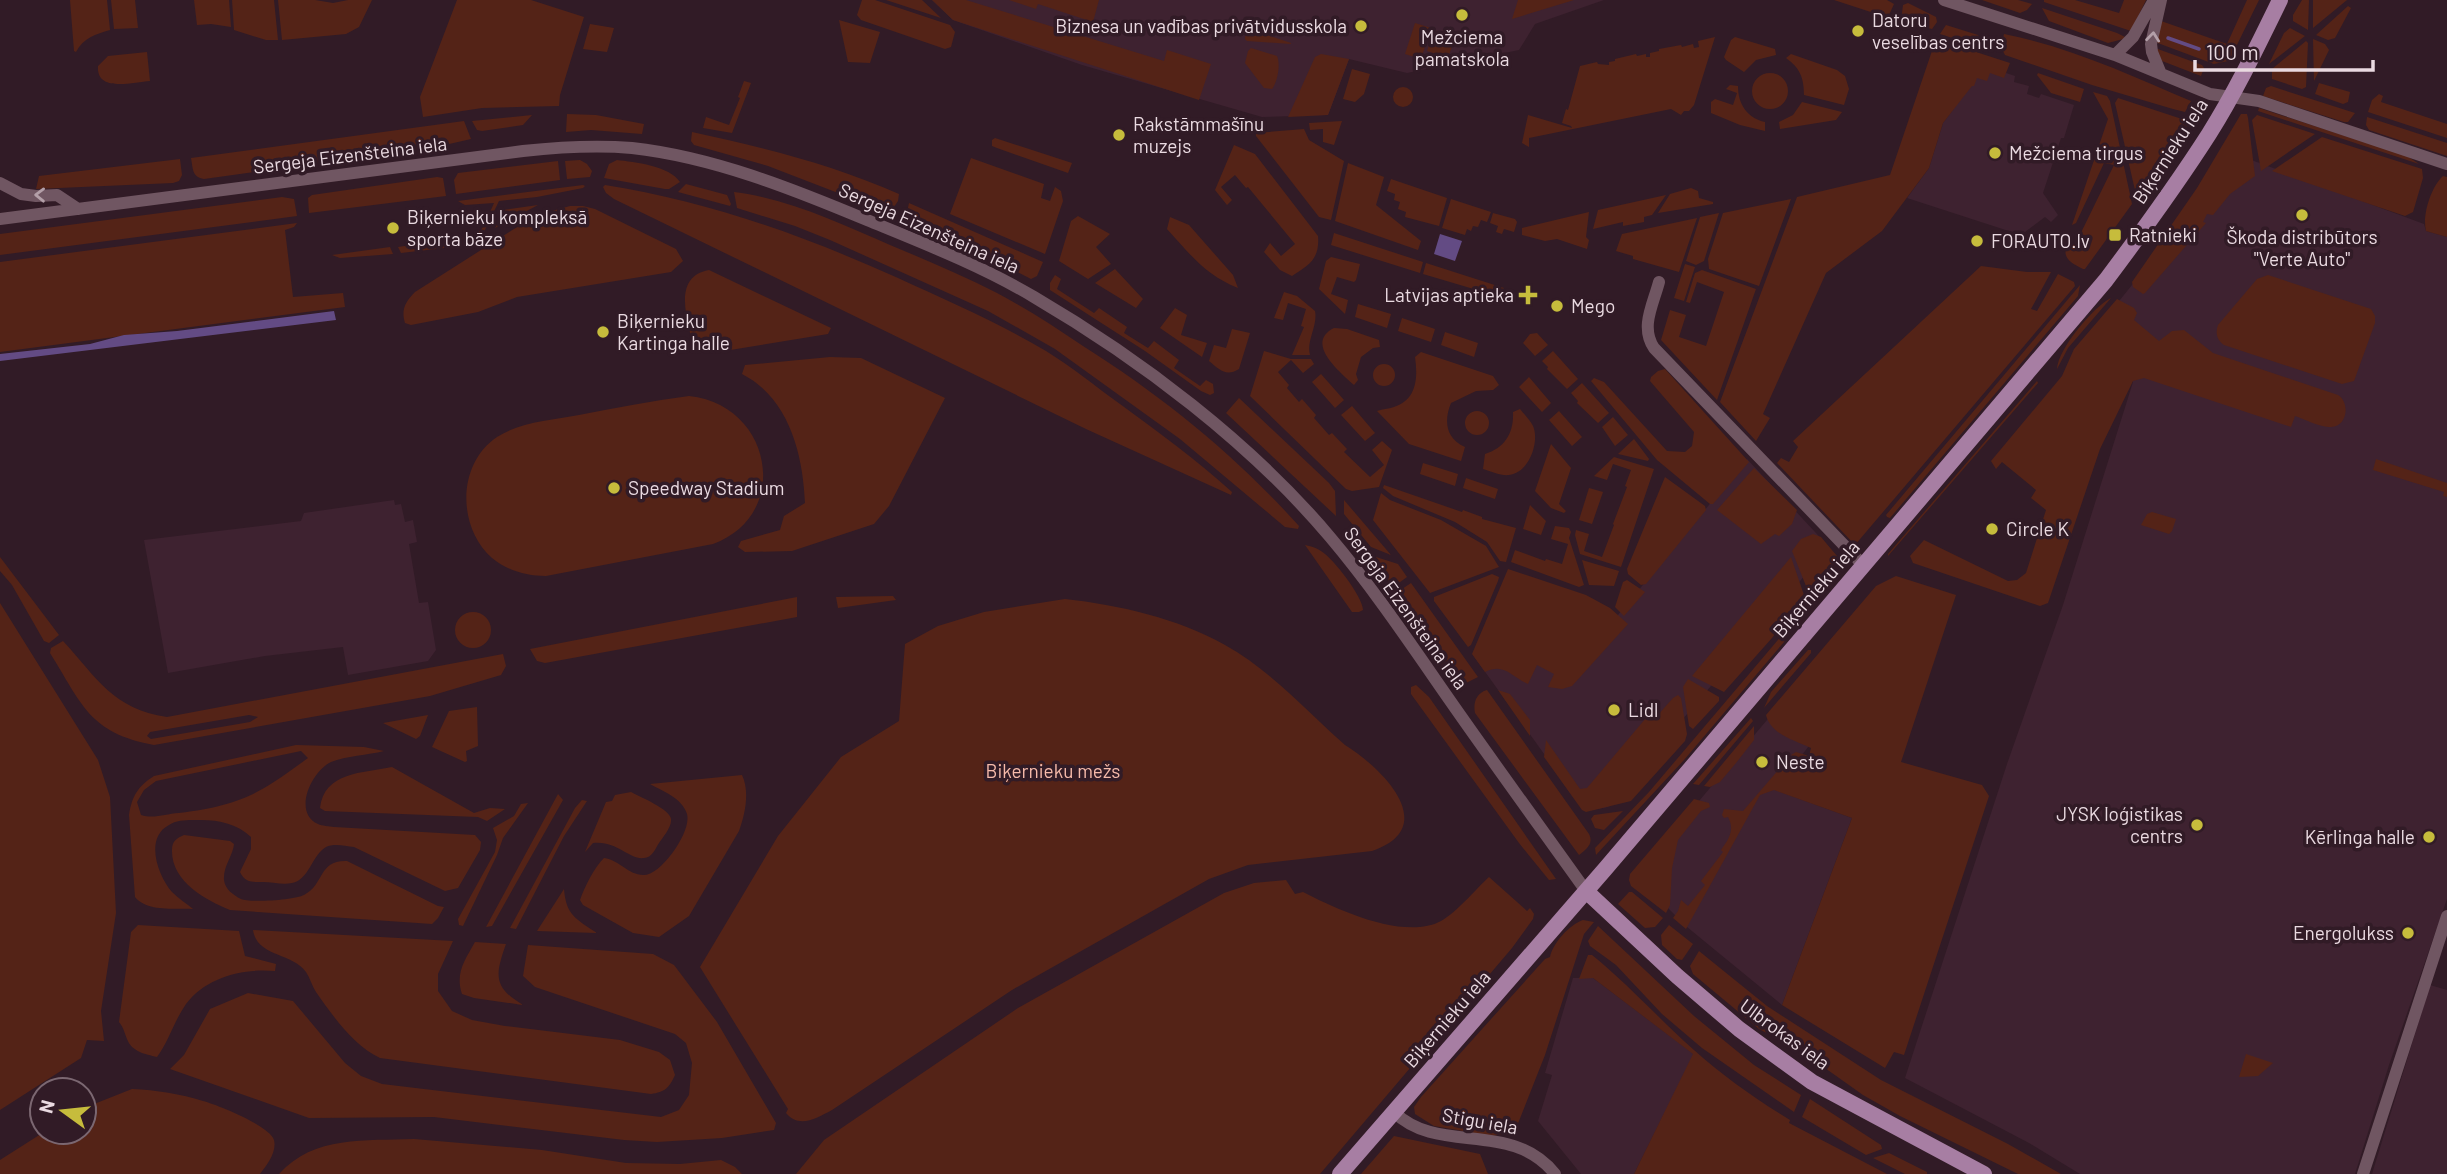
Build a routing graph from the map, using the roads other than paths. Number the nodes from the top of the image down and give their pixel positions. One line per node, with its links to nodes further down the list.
1 (1944, 0): 5 (street)
2 (2154, 0): 5 (street)
3 (2161, 0): 6 (street, one-way to 3)
4 (2280, 0): 7 (main road, Biķernieku iela)
5 (2115, 55): 6 (street)
6 (2161, 74): 7 (street)
7 (2229, 97): 8 (street); 13 (main road, Biķernieku iela)
8 (2447, 164)
9 (0, 183): 10 (street, one-way to 9)
10 (78, 209): 11 (street, Sergeja Eizenšteina iela); 14 (street, Sergeja Eizenšteina iela)
11 (0, 219)
12 (1659, 282): 13 (street)
13 (1864, 566): 14 (main road, Biķernieku iela)
14 (1586, 891): 16 (main road, Biķernieku iela); 19 (main road, Ulbrokas iela)
15 (2447, 916): 20 (street)
16 (1394, 1112): 17 (main road, Biķernieku iela); 18 (street, Stigu iela)
17 (1340, 1174)
18 (1555, 1174)
19 (1984, 1174)
20 (2363, 1174)

